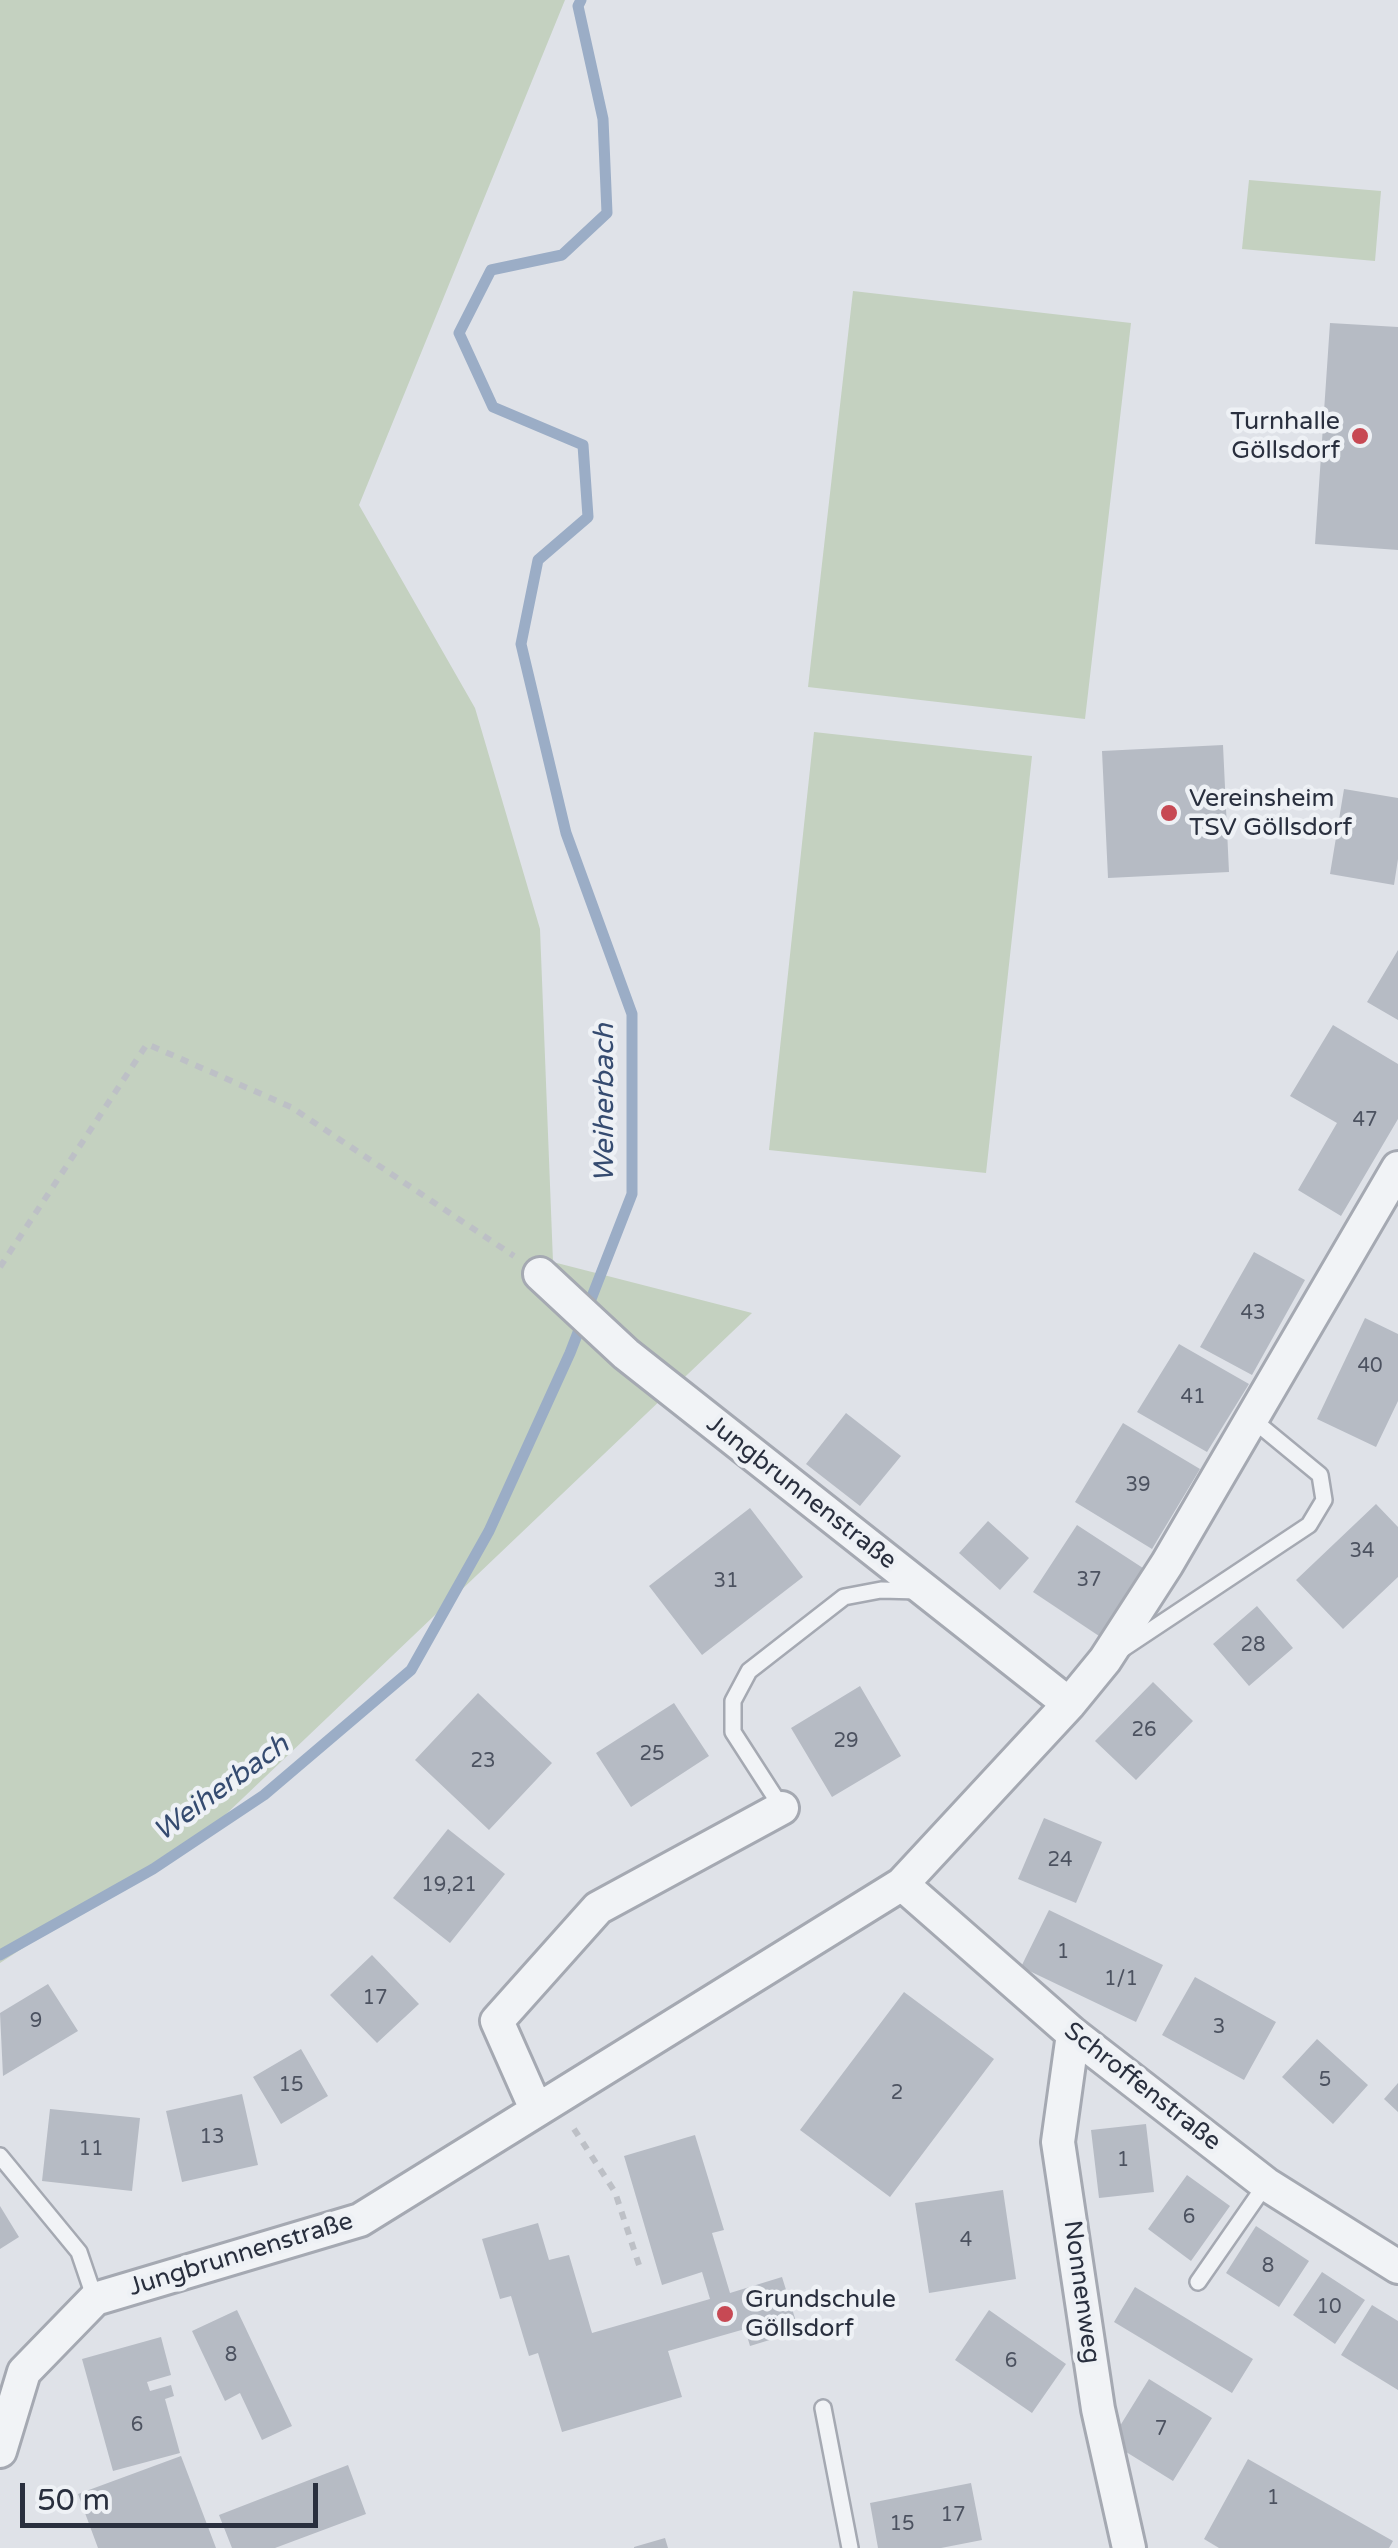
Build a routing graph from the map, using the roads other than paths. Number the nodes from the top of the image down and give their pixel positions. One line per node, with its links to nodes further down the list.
1 (1398, 1168): 3 (street, Jungbrunnenstraße)
2 (540, 1274): 4 (street, Jungbrunnenstraße)
3 (1252, 1419): 5 (street, Jungbrunnenstraße); 5 (lane, Jungbrunnenstraße)
4 (926, 1592): 6 (street, Jungbrunnenstraße); 7 (lane)
5 (1105, 1660): 6 (street, Jungbrunnenstraße)
6 (1069, 1704): 8 (street, Jungbrunnenstraße)
7 (782, 1808): 10 (street)
8 (902, 1884): 9 (street, Schroffenstraße); 10 (street, Jungbrunnenstraße)
9 (1073, 2034): 12 (street, Schroffenstraße); 19 (street, Nonnenweg)
10 (546, 2104): 15 (street, Jungbrunnenstraße)
11 (0, 2156): 15 (lane, Jungbrunnenstraße)
12 (1266, 2184): 13 (street, Schroffenstraße); 14 (lane)
13 (1398, 2267)
14 (1198, 2282)
15 (95, 2298): 17 (street, Jungbrunnenstraße)
16 (823, 2408): 18 (lane)
17 (0, 2451)
18 (850, 2548)
19 (1129, 2548)

